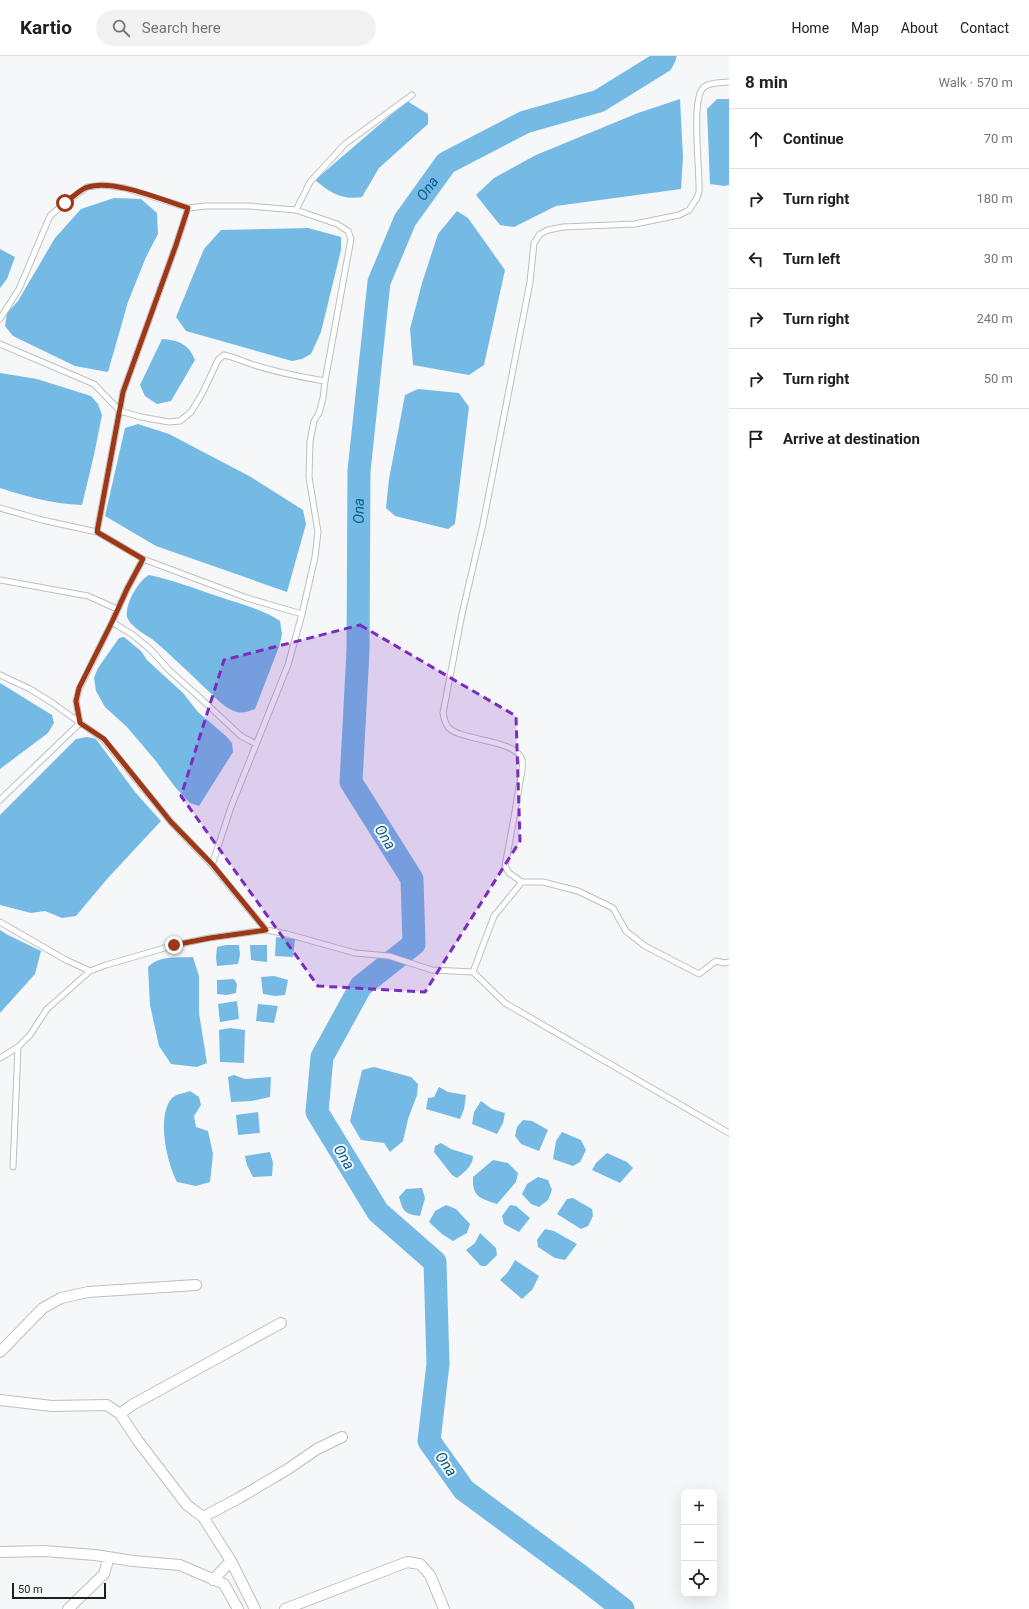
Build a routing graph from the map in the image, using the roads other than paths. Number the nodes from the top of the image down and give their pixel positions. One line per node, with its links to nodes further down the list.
1 (729, 82): 21 (lane)
2 (412, 95): 4 (lane)
3 (188, 208): 4 (lane); 5 (lane); 8 (lane)
4 (296, 210): 7 (lane)
5 (0, 319)
6 (0, 344): 8 (lane)
7 (325, 380): 8 (lane); 14 (lane)
8 (120, 411): 10 (lane)
9 (0, 508): 10 (lane)
10 (97, 532): 11 (lane)
11 (143, 559): 13 (lane); 14 (lane)
12 (0, 580): 13 (lane)
13 (118, 609): 15 (lane)
14 (302, 614): 18 (lane)
15 (112, 622): 17 (lane); 18 (lane)
16 (0, 675): 17 (lane)
17 (80, 723): 19 (lane); 20 (lane)
18 (256, 744): 20 (lane)
19 (0, 800)
20 (212, 864): 23 (lane)
21 (522, 882): 24 (lane); 26 (lane)
22 (0, 922): 25 (lane)
23 (266, 930): 25 (lane); 26 (lane)
24 (729, 962)
25 (90, 971): 27 (lane)
26 (473, 972): 29 (lane)
27 (18, 1048): 28 (lane); 30 (lane)
28 (0, 1058)
29 (729, 1133)
30 (13, 1167)
31 (196, 1285): 33 (street)
32 (281, 1323): 35 (street)
33 (0, 1352)
34 (0, 1400): 35 (street)
35 (120, 1414): 37 (street)
36 (342, 1437): 37 (street)
37 (203, 1517): 40 (street)
38 (0, 1552): 39 (street)
39 (109, 1557): 41 (street); 42 (street)
40 (231, 1561): 41 (street); 44 (street)
41 (213, 1580): 43 (street)
42 (68, 1609)
43 (238, 1609)
44 (255, 1609)
45 (285, 1609): 46 (street)
46 (444, 1609)

